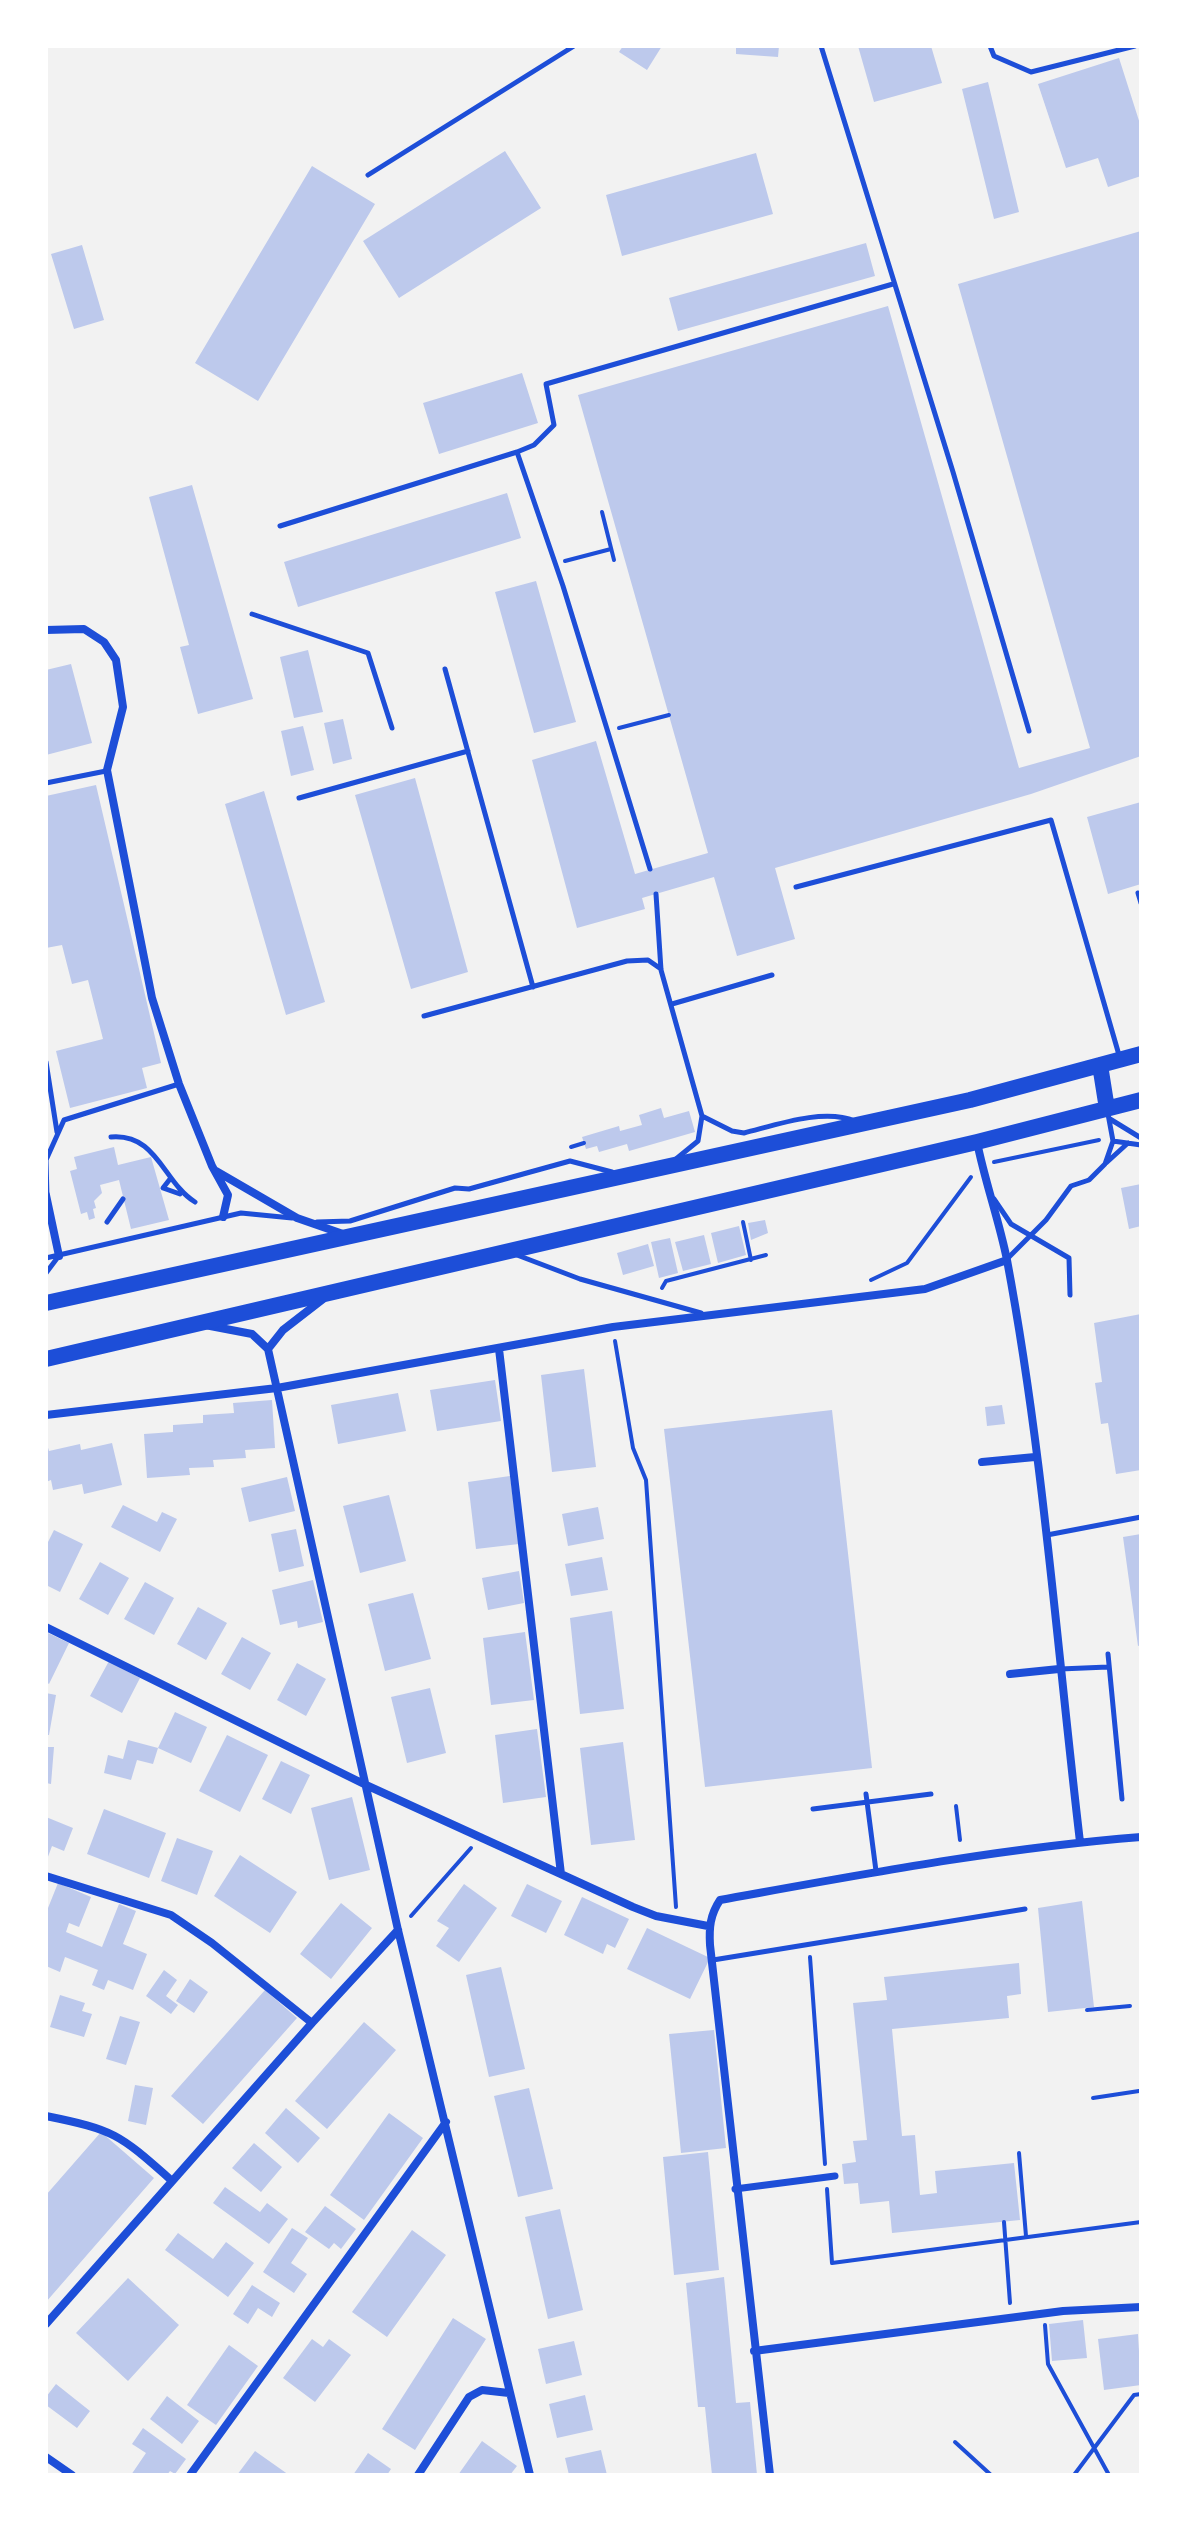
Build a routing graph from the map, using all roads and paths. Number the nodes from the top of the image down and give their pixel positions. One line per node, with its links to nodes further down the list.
1 (821, 46): 6 (lane)
2 (990, 46): 3 (lane)
3 (1135, 46)
4 (571, 47): 5 (lane)
5 (368, 175)
6 (893, 284): 7 (lane); 18 (lane)
7 (517, 452): 9 (lane); 12 (lane)
8 (602, 512): 10 (path)
9 (280, 526)
10 (611, 549): 11 (path); 12 (path)
11 (614, 560)
12 (555, 564): 19 (lane)
13 (252, 614): 17 (lane)
14 (46, 630): 21 (street)
15 (445, 669): 20 (lane)
16 (669, 715): 19 (path)
17 (392, 728)
18 (1029, 731)
19 (606, 732): 24 (lane)
20 (468, 751): 23 (lane); 31 (lane)
21 (107, 770): 22 (lane); 38 (street)
22 (46, 783)
23 (299, 798)
24 (650, 869)
25 (796, 887): 35 (lane)
26 (1138, 893): 28 (lane)
27 (656, 894): 29 (lane)
28 (1141, 903)
29 (661, 970): 31 (lane); 32 (lane)
30 (772, 975): 32 (lane)
31 (533, 987): 33 (lane)
32 (672, 1004): 41 (lane)
33 (424, 1016)
34 (1141, 1054): 35 (highway)
35 (1120, 1060): 37 (highway)
36 (46, 1062): 43 (lane)
37 (1100, 1065): 40 (highway); 42 (highway)
38 (179, 1084): 43 (lane); 52 (street)
39 (1141, 1100): 40 (highway)
40 (1108, 1114): 45 (lane); 46 (lane); 47 (highway)
41 (702, 1116): 42 (lane); 51 (lane)
42 (860, 1123): 51 (highway)
43 (58, 1134): 56 (lane)
44 (111, 1137): 54 (lane)
45 (1141, 1138)
46 (1113, 1141): 48 (lane); 50 (lane)
47 (977, 1142): 57 (street); 66 (highway)
48 (1128, 1143): 49 (lane); 50 (lane)
49 (1141, 1145)
50 (1105, 1164): 65 (lane)
51 (668, 1166): 53 (highway)
52 (215, 1171): 60 (street); 61 (street)
53 (624, 1175): 61 (lane); 64 (highway)
54 (170, 1179): 55 (lane); 55 (lane)
55 (183, 1195): 59 (lane)
56 (47, 1198): 68 (street)
57 (993, 1198): 65 (lane); 71 (street)
58 (123, 1199): 62 (lane)
59 (195, 1202)
60 (223, 1217): 61 (lane); 68 (lane)
61 (297, 1218): 64 (street)
62 (107, 1222)
63 (743, 1222): 70 (path)
64 (347, 1235): 76 (highway)
65 (1030, 1237): 71 (lane); 74 (lane)
66 (508, 1252): 73 (highway); 75 (lane)
67 (766, 1255): 70 (path)
68 (59, 1256): 69 (lane); 72 (lane)
69 (46, 1258)
70 (751, 1260): 75 (path)
71 (1007, 1260): 77 (street); 85 (street)
72 (46, 1273)
73 (334, 1292): 78 (highway); 80 (street)
74 (1070, 1295)
75 (653, 1300): 77 (lane)
76 (46, 1303)
77 (710, 1316): 79 (street)
78 (197, 1324): 80 (street); 82 (highway)
79 (613, 1327): 81 (street); 109 (path)
80 (268, 1349): 83 (street)
81 (499, 1349): 83 (street); 106 (street)
82 (46, 1359)
83 (277, 1388): 84 (street); 94 (street)
84 (46, 1415)
85 (1035, 1457): 86 (street); 88 (street)
86 (982, 1462)
87 (1141, 1517): 88 (lane)
88 (1046, 1535): 92 (street)
89 (46, 1627): 94 (street)
90 (1108, 1654): 91 (lane)
91 (1108, 1667): 92 (lane); 97 (lane)
92 (1059, 1669): 93 (street); 104 (street)
93 (1010, 1674)
94 (366, 1785): 101 (street); 111 (street)
95 (866, 1794): 98 (lane)
96 (931, 1794): 98 (lane)
97 (1122, 1799)
98 (868, 1803): 100 (lane); 105 (lane)
99 (956, 1806): 103 (path)
100 (813, 1809)
101 (480, 1837): 106 (street); 111 (path)
102 (1141, 1837): 104 (street)
103 (960, 1840)
104 (1080, 1842): 105 (street)
105 (876, 1871): 110 (street)
106 (561, 1874): 109 (street)
107 (46, 1876): 116 (street)
108 (1025, 1909): 113 (lane)
109 (677, 1920): 110 (street)
110 (708, 1926): 113 (street)
111 (398, 1930): 116 (street); 120 (street)
112 (810, 1952): 122 (path)
113 (713, 1960): 124 (street)
114 (1130, 2006): 115 (path)
115 (1087, 2010)
116 (312, 2023): 123 (street)
117 (1139, 2091): 118 (path)
118 (1093, 2098)
119 (46, 2116): 123 (street)
120 (446, 2122): 134 (street); 140 (street)
121 (1019, 2153): 127 (path)
122 (830, 2176): 124 (street); 128 (path)
123 (171, 2180): 132 (street)
124 (735, 2189): 133 (street)
125 (1004, 2222): 128 (path)
126 (1141, 2222): 127 (path)
127 (1026, 2236): 128 (path)
128 (1005, 2239): 131 (path)
129 (1141, 2307): 130 (street)
130 (1044, 2313): 131 (street); 137 (path)
131 (1011, 2318): 133 (street)
132 (46, 2324)
133 (754, 2351): 143 (street)
134 (509, 2393): 141 (street); 142 (street)
135 (1141, 2394): 137 (path)
136 (955, 2442): 144 (path)
137 (1097, 2449): 145 (path); 146 (path)
138 (46, 2457): 139 (street)
139 (72, 2475)
140 (190, 2475)
141 (418, 2475)
142 (530, 2475)
143 (770, 2475)
144 (991, 2475)
145 (1074, 2475)
146 (1109, 2475)

